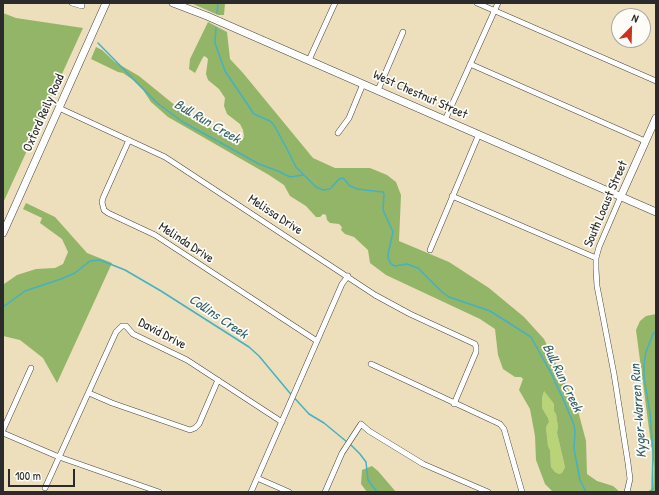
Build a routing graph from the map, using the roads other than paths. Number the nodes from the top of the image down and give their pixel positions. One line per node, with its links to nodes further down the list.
1 (72, 3): 7 (street)
2 (106, 3): 15 (main road, Oxford Reily Road)
3 (173, 3): 10 (main road, West Chestnut Street)
4 (335, 3): 10 (street)
5 (477, 3): 8 (street)
6 (498, 3): 8 (street)
7 (82, 6)
8 (494, 10): 11 (street); 12 (street)
9 (403, 32): 14 (street)
10 (309, 60): 13 (main road, West Chestnut Street)
11 (470, 64): 17 (street); 21 (street)
12 (656, 81)
13 (363, 84): 14 (main road, West Chestnut Street); 18 (street)
14 (378, 90): 17 (main road, West Chestnut Street)
15 (59, 108): 20 (street, Melissa Drive); 25 (main road, Oxford Reily Road)
16 (656, 118): 21 (main road, South Locust Street)
17 (445, 120): 19 (main road, West Chestnut Street)
18 (338, 133)
19 (479, 134): 22 (street); 23 (main road, West Chestnut Street)
20 (129, 140): 28 (street, Melissa Drive); 29 (street, Melinda Drive)
21 (646, 141): 23 (main road, South Locust Street)
22 (452, 196): 26 (street); 27 (street)
23 (621, 196): 24 (main road, West Chestnut Street); 27 (street, South Locust Street)
24 (656, 212)
25 (3, 233)
26 (430, 250)
27 (596, 258): 46 (street, South Locust Street)
28 (348, 276): 29 (street); 34 (street, Melissa Drive)
29 (317, 341): 35 (street)
30 (372, 364): 34 (street)
31 (31, 368): 36 (street)
32 (218, 380): 33 (street); 33 (street, David Drive); 35 (street, David Drive)
33 (88, 393): 37 (street, David Drive)
34 (454, 404): 45 (street)
35 (282, 422): 38 (street)
36 (3, 432): 37 (street)
37 (59, 457): 39 (street, David Drive); 40 (street)
38 (257, 478): 41 (street); 42 (street)
39 (45, 488)
40 (159, 492)
41 (251, 492)
42 (289, 492)
43 (325, 492): 44 (street)
44 (488, 492)
45 (522, 492)
46 (627, 492)

